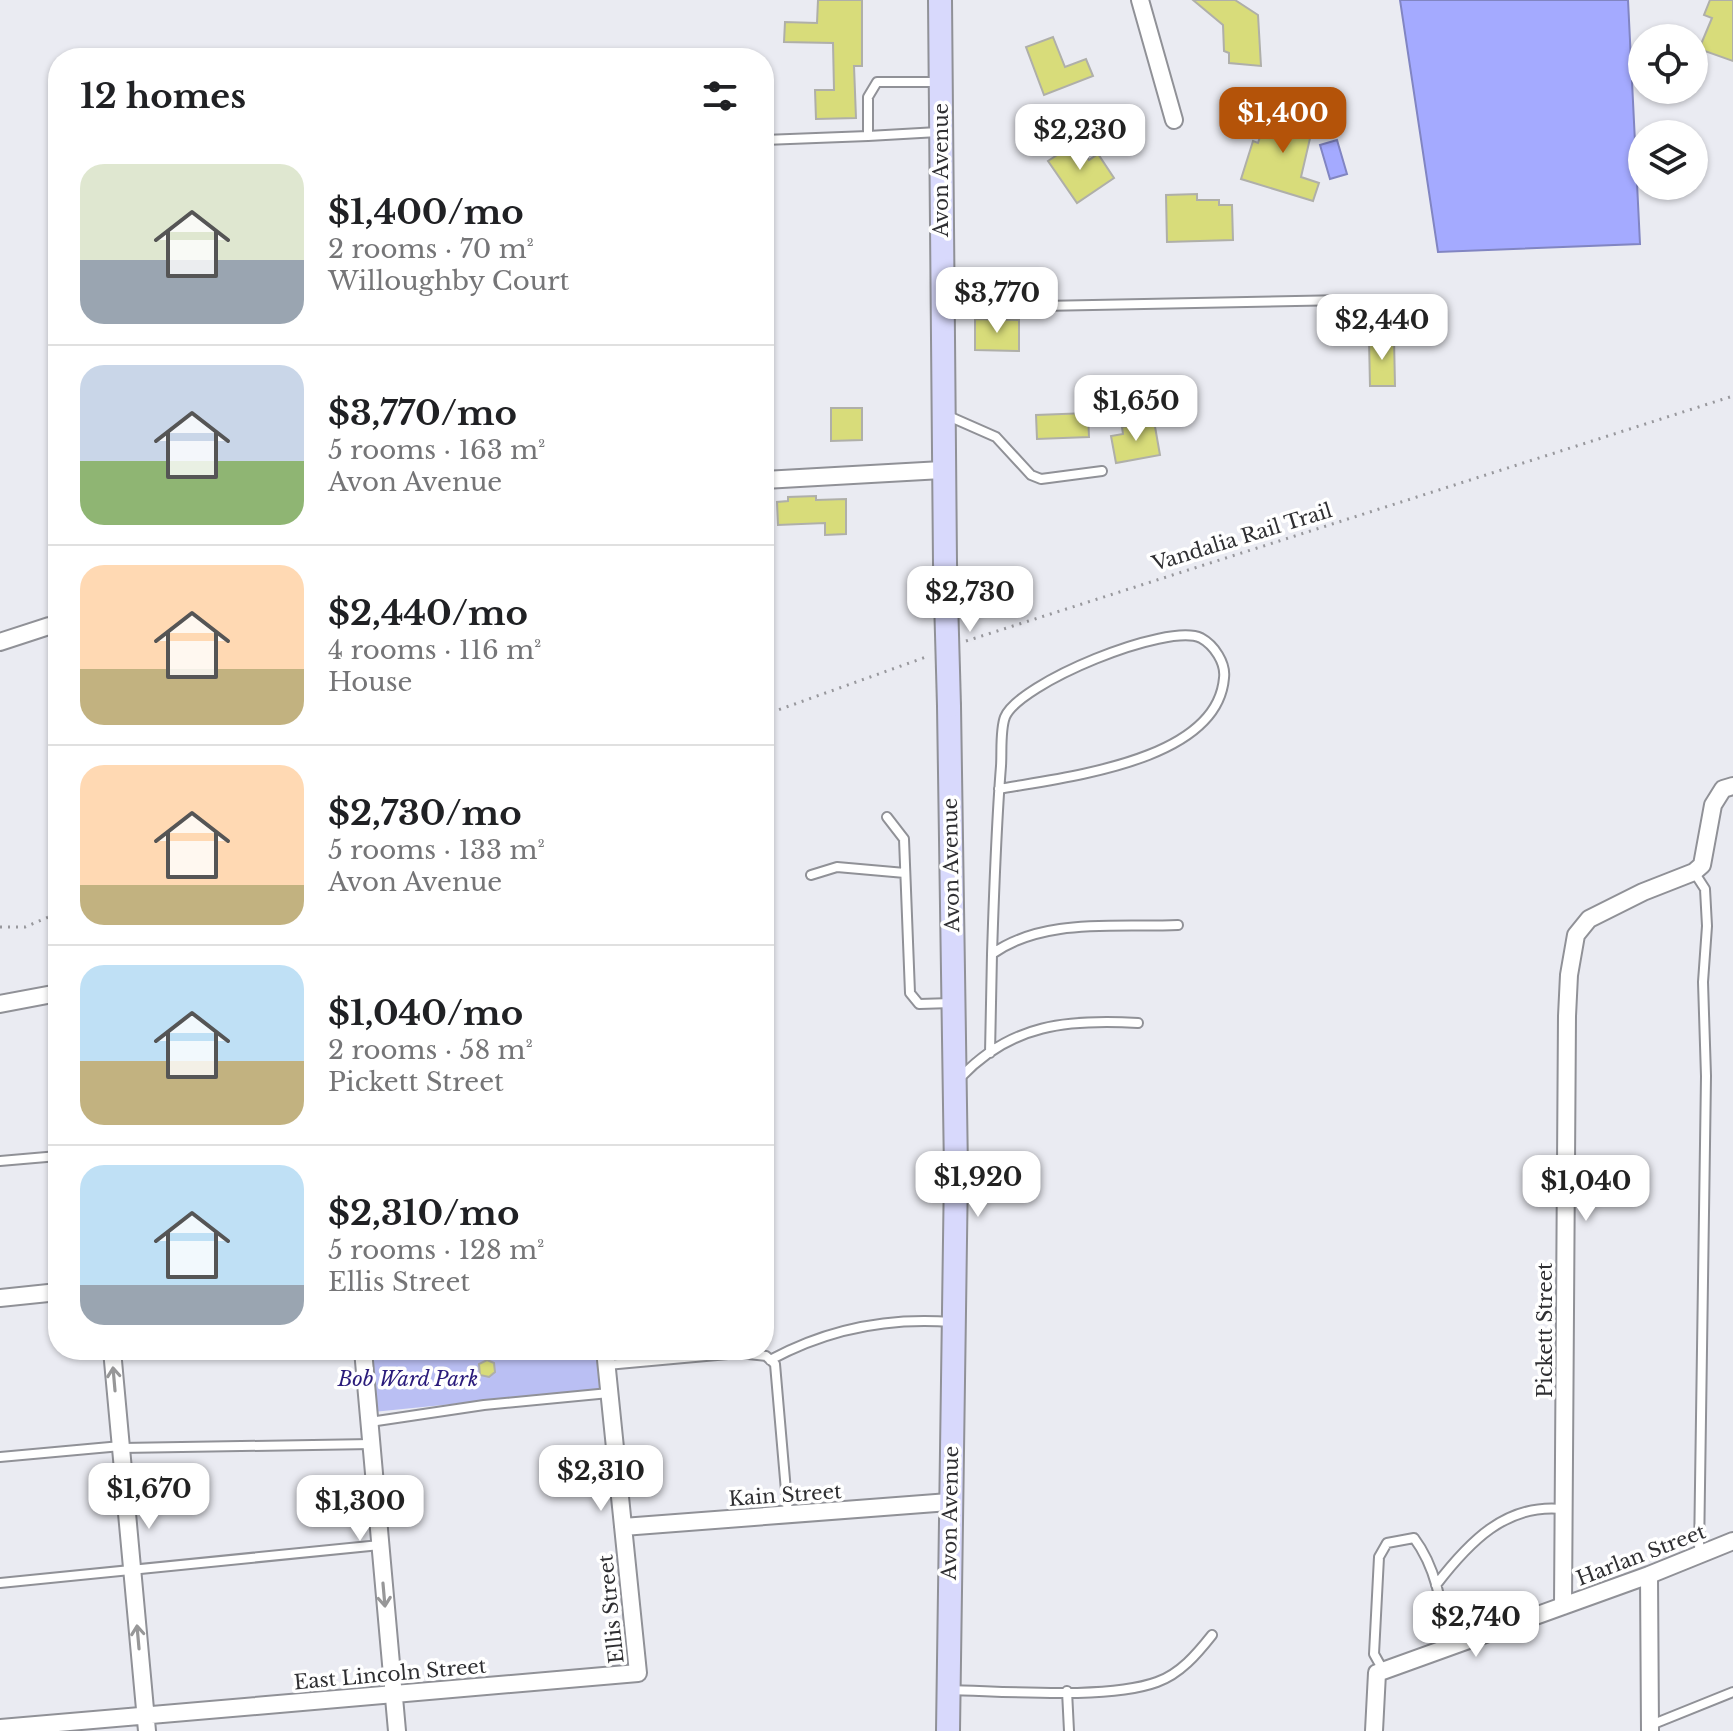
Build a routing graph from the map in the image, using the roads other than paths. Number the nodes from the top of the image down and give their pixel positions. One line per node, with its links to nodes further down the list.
1 (940, 0): 3 (main road, Avon Avenue)
2 (1140, 0): 4 (street)
3 (941, 82): 5 (main road, Avon Avenue); 6 (lane)
4 (1174, 120)
5 (941, 132): 6 (lane); 8 (main road, Avon Avenue)
6 (868, 136): 7 (lane)
7 (774, 140)
8 (941, 308): 9 (lane); 10 (main road, Avon Avenue)
9 (1383, 324)
10 (942, 413): 11 (main road, Avon Avenue); 12 (lane)
11 (942, 470): 13 (street); 25 (main road, Avon Avenue, bridge)
12 (1102, 471)
13 (774, 479)
14 (48, 626): 15 (street)
15 (0, 642)
16 (1733, 786): 21 (street)
17 (999, 789): 17 (lane); 23 (lane)
18 (887, 817): 19 (lane)
19 (905, 873): 20 (lane); 25 (lane)
20 (811, 875)
21 (1686, 875): 46 (street, Pickett Street); 51 (lane)
22 (1178, 925): 23 (lane)
23 (992, 954): 28 (lane)
24 (48, 995): 26 (street)
25 (953, 1003): 29 (main road, Avon Avenue)
26 (0, 1004)
27 (1138, 1023): 28 (lane)
28 (990, 1053): 29 (lane)
29 (954, 1084): 34 (main road, Avon Avenue)
30 (48, 1157): 31 (lane)
31 (0, 1161)
32 (48, 1293): 33 (street)
33 (0, 1298)
34 (953, 1322): 35 (lane); 45 (main road, Avon Avenue)
35 (774, 1358)
36 (113, 1360): 43 (street, one-way to 36)
37 (364, 1360): 41 (street)
38 (606, 1360): 40 (street, Ellis Street)
39 (770, 1360): 47 (lane)
40 (609, 1393): 41 (lane); 48 (street, Ellis Street)
41 (370, 1422): 42 (street)
42 (372, 1444): 43 (lane); 50 (street)
43 (121, 1447): 44 (lane); 52 (street)
44 (0, 1457)
45 (949, 1502): 47 (street, Kain Street); 61 (main road, Avon Avenue)
46 (1563, 1509): 55 (lane); 56 (street, Pickett Street)
47 (788, 1515): 48 (street, Kain Street)
48 (623, 1527): 60 (street, Ellis Street)
49 (1733, 1541): 51 (street, Harlan Street)
50 (380, 1545): 52 (lane); 64 (street, one-way to 64)
51 (1699, 1555): 53 (street, Harlan Street)
52 (132, 1571): 54 (lane); 65 (street, one-way to 52)
53 (1649, 1575): 56 (street, Harlan Street); 67 (street)
54 (0, 1583)
55 (1436, 1585): 58 (lane); 59 (lane)
56 (1563, 1606): 58 (street, Harlan Street)
57 (1212, 1635): 62 (lane)
58 (1448, 1648): 59 (street, Harlan Street)
59 (1383, 1671): 71 (street)
60 (638, 1673): 64 (street, East Lincoln Street)
61 (948, 1690): 62 (lane); 69 (main road, Avon Avenue)
62 (1067, 1691): 70 (lane)
63 (1733, 1692): 67 (lane)
64 (393, 1694): 65 (street, East Lincoln Street); 68 (street)
65 (146, 1723): 66 (street, East Lincoln Street)
66 (0, 1728)
67 (1650, 1728)
68 (397, 1731)
69 (948, 1731)
70 (1069, 1731)
71 (1374, 1731)

